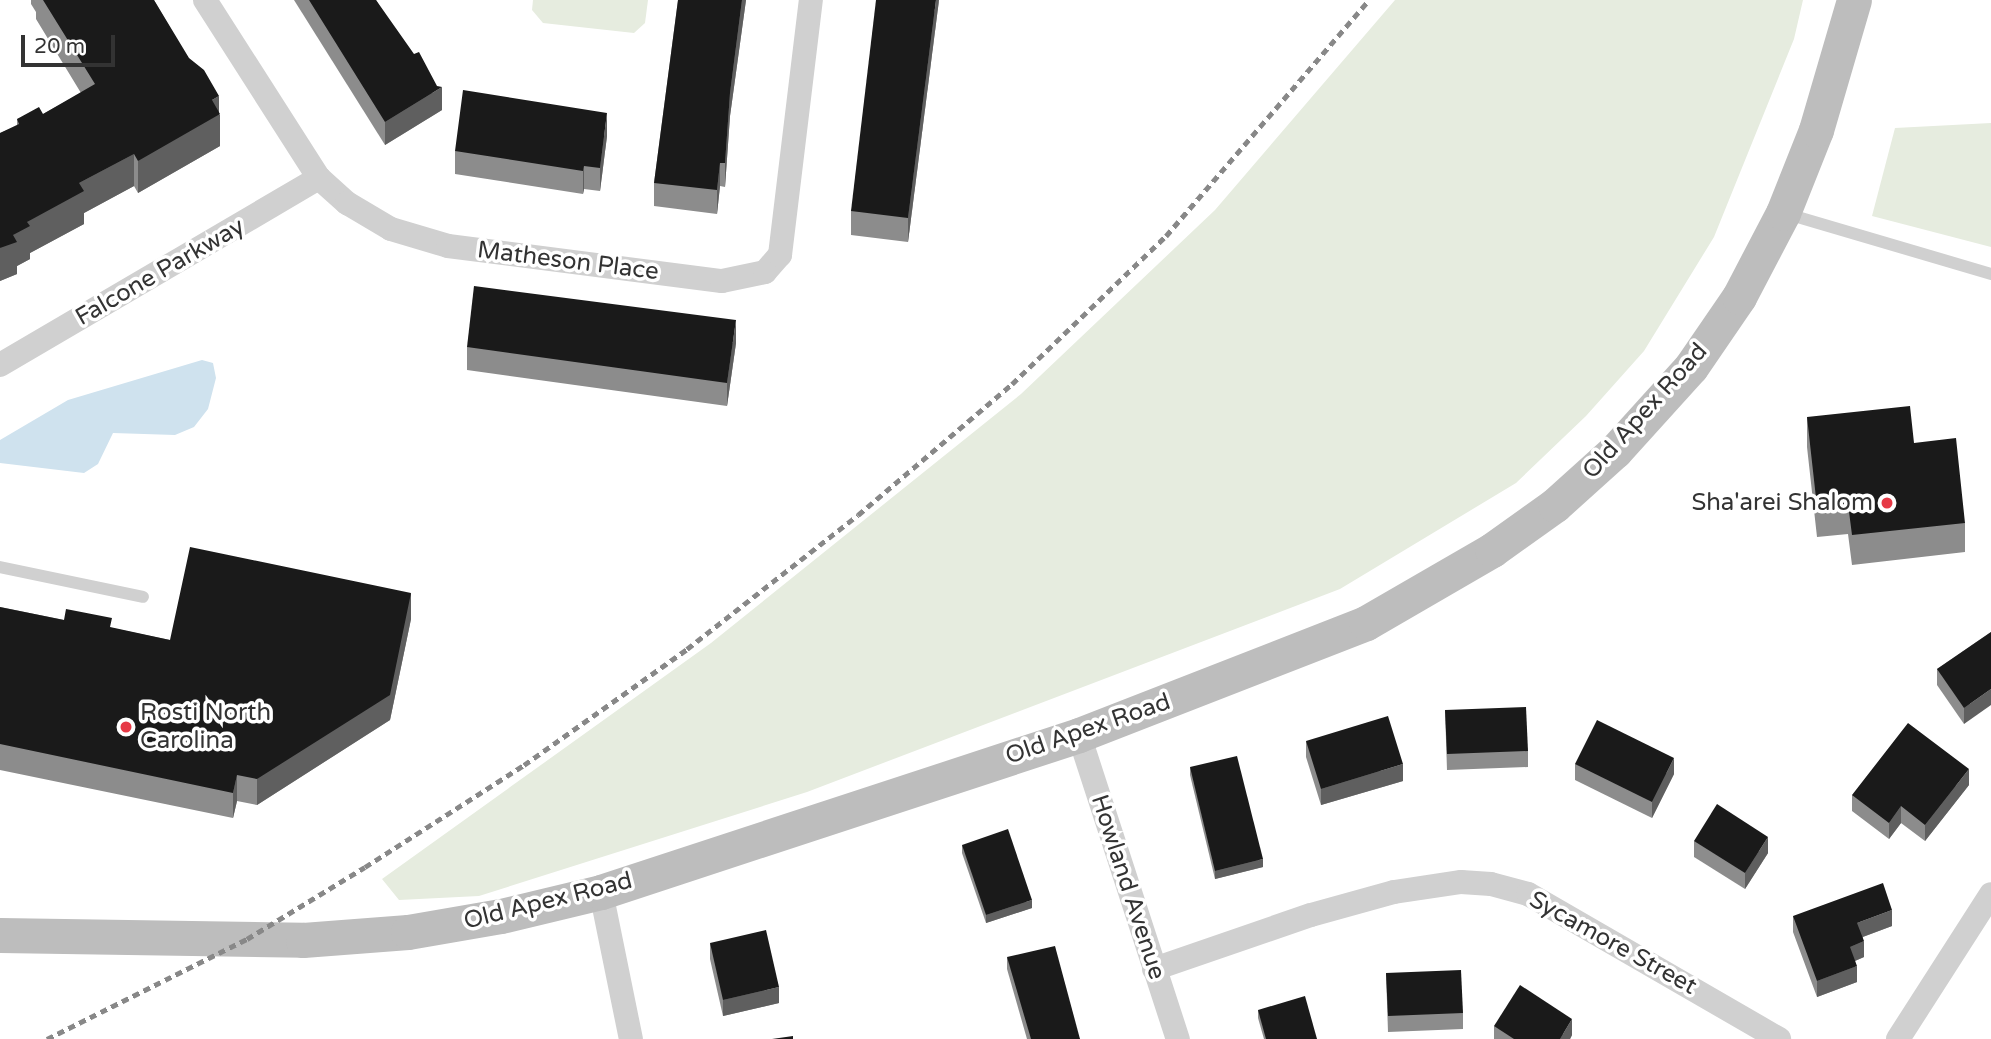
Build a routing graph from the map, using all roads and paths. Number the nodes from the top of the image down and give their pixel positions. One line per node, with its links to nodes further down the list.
1 (205, 0): 4 (street, Matheson Place)
2 (811, 0): 4 (street, Matheson Place)
3 (1854, 0): 5 (street, Old Apex Road)
4 (318, 178): 7 (street, Falcone Parkway)
5 (1783, 213): 6 (lane); 10 (street, Old Apex Road)
6 (1991, 274)
7 (0, 365)
8 (0, 567): 9 (lane)
9 (143, 597)
10 (1079, 734): 11 (street, Old Apex Road); 14 (street, Howland Avenue)
11 (601, 892): 13 (street, Old Apex Road); 15 (street)
12 (1991, 894): 18 (street)
13 (0, 935)
14 (1154, 969): 16 (street, Howland Avenue); 17 (street, Sycamore Street)
15 (631, 1039)
16 (1178, 1039)
17 (1779, 1039)
18 (1898, 1039)

